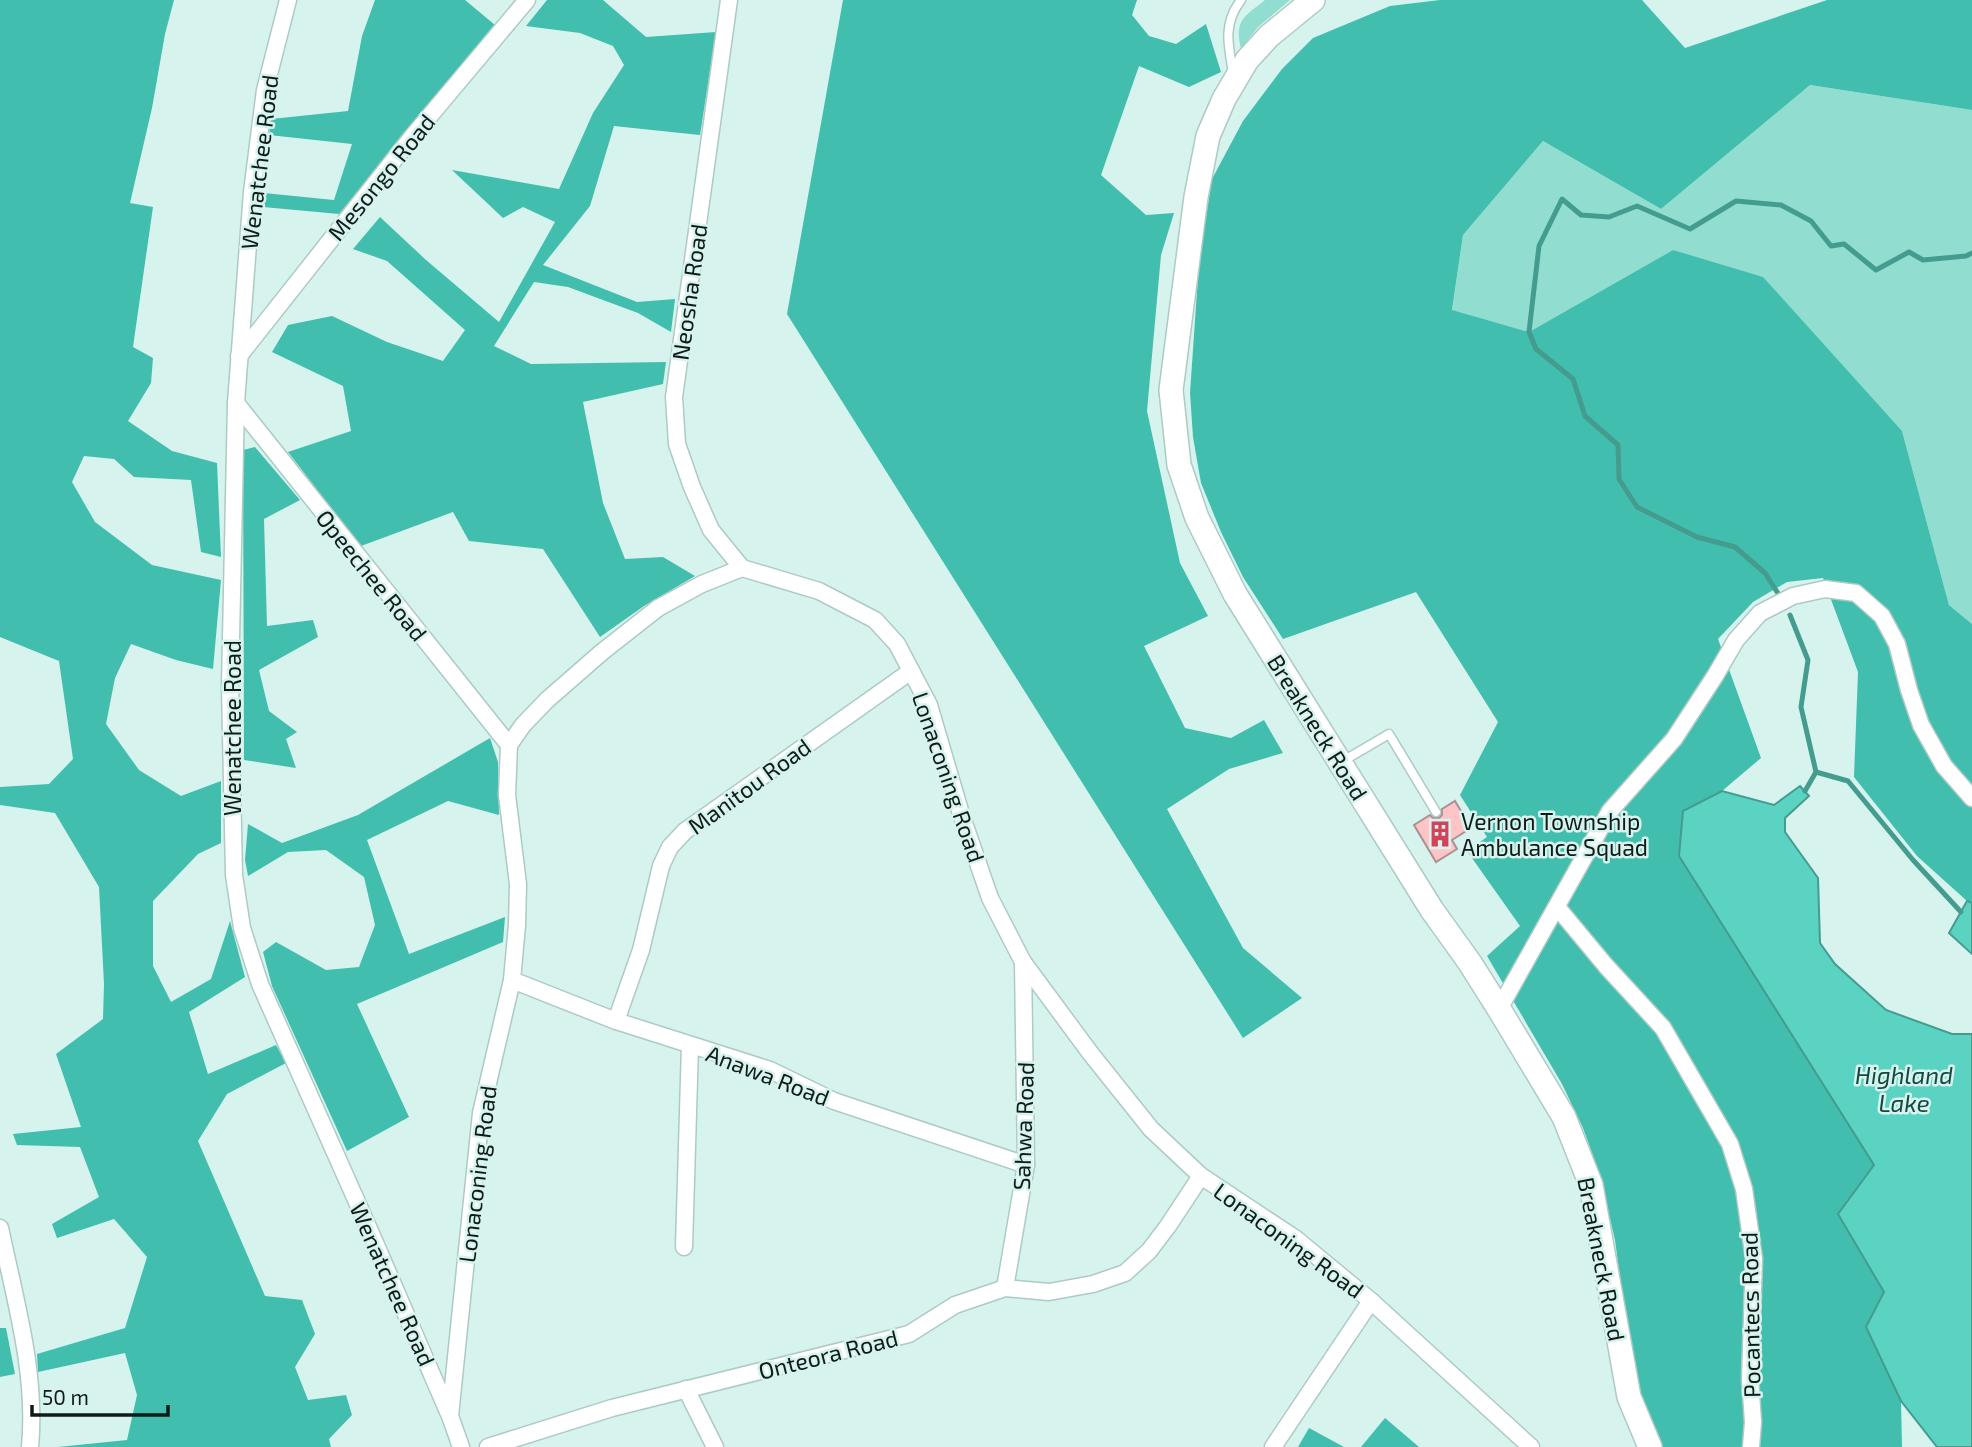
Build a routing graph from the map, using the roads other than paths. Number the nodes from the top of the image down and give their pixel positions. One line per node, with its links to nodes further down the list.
1 (288, 0): 7 (street, Wenatchee Road)
2 (527, 0): 7 (street, Mesongo Road)
3 (729, 0): 9 (street, Neosha Road)
4 (1241, 0): 6 (lane)
5 (1312, 0): 6 (street, Breakneck Road)
6 (1234, 82): 12 (street, Breakneck Road)
7 (239, 356): 8 (street, Wenatchee Road)
8 (236, 404): 11 (street, Opeechee Road); 28 (street, Wenatchee Road)
9 (742, 568): 10 (street, Lonaconing Road); 11 (street)
10 (911, 671): 16 (street, Lonaconing Road); 19 (street, Manitou Road)
11 (509, 746): 17 (street, Lonaconing Road)
12 (1340, 763): 14 (lane); 18 (street, Breakneck Road)
13 (1972, 798): 15 (street)
14 (1436, 812)
15 (1557, 907): 18 (street); 36 (street, Pocantecs Road)
16 (1023, 962): 21 (street, Sahwa Road); 22 (street, Lonaconing Road)
17 (512, 980): 19 (street, Anawa Road); 28 (street, Lonaconing Road)
18 (1499, 1009): 35 (street, Breakneck Road)
19 (616, 1021): 20 (street, Anawa Road)
20 (690, 1045): 21 (street, Anawa Road); 24 (street)
21 (1026, 1166): 25 (street, Sahwa Road)
22 (1201, 1176): 25 (street, Onteora Road); 26 (street, Lonaconing Road)
23 (0, 1228): 29 (street)
24 (684, 1247)
25 (1005, 1288): 27 (street, Onteora Road)
26 (1371, 1301): 33 (street); 34 (street, Lonaconing Road)
27 (685, 1390): 31 (street, Onteora Road); 32 (street)
28 (450, 1416): 30 (street, Lonaconing Road)
29 (30, 1447)
30 (461, 1447)
31 (488, 1447)
32 (715, 1447)
33 (1273, 1447)
34 (1531, 1447)
35 (1650, 1447)
36 (1751, 1447)

